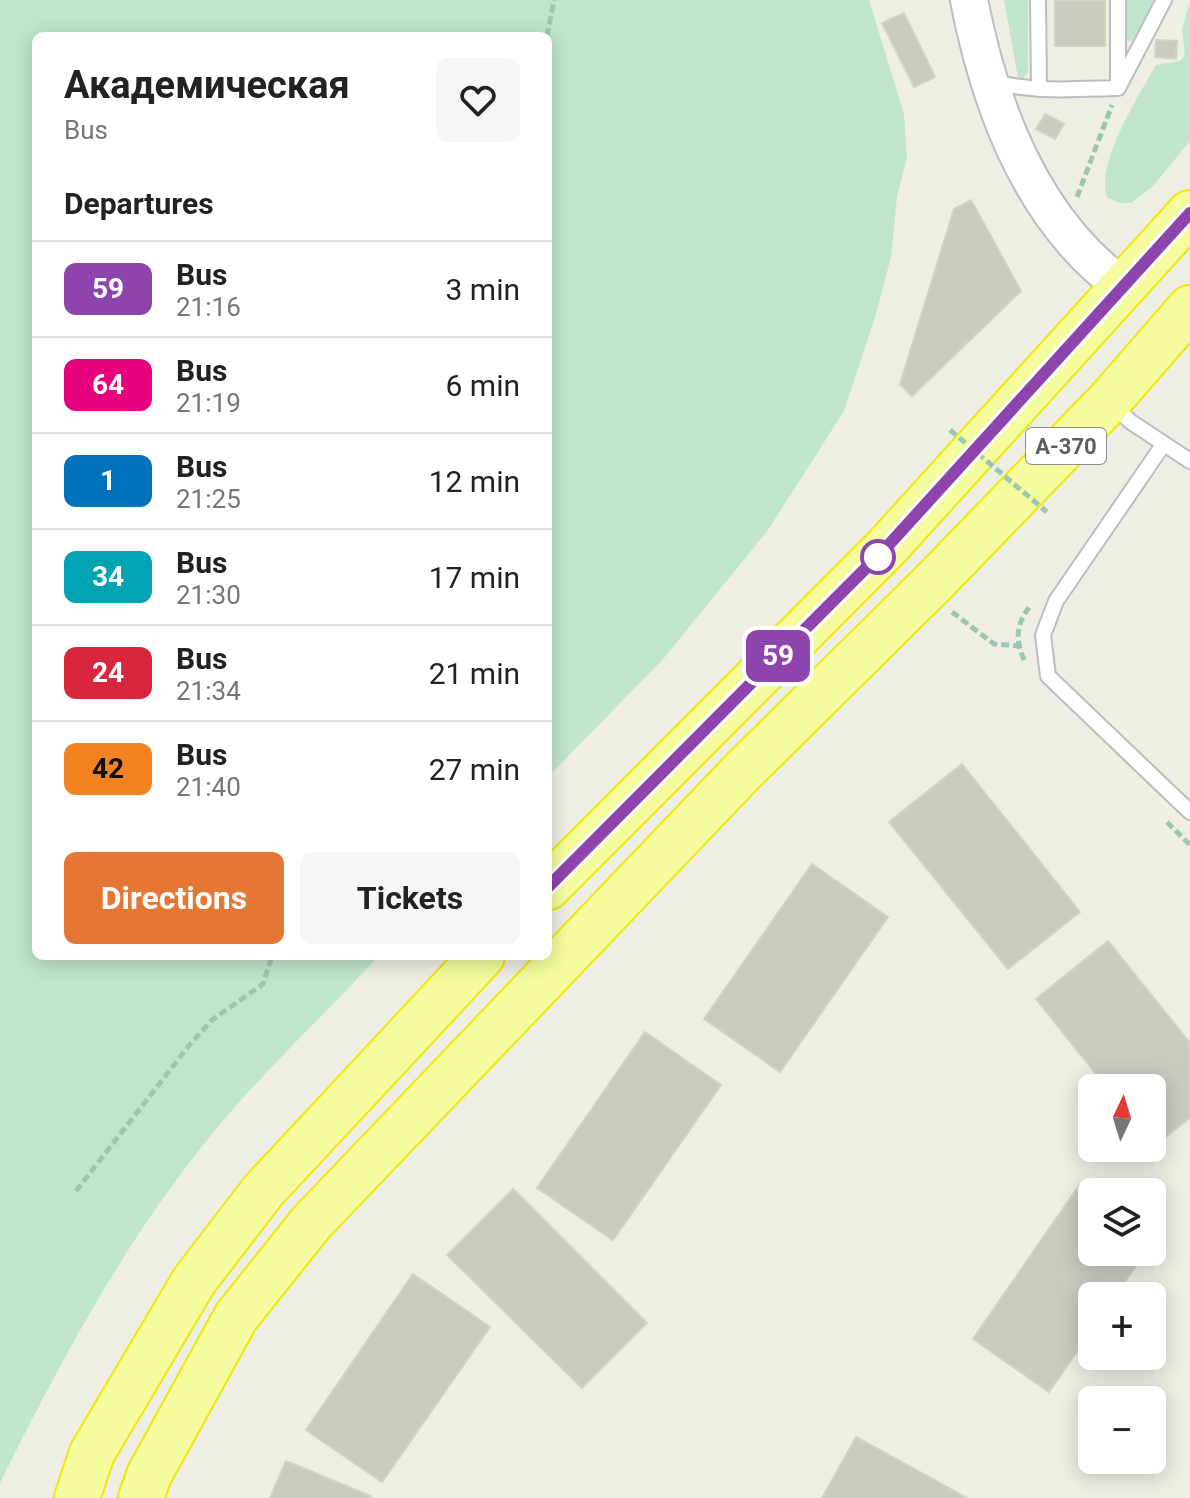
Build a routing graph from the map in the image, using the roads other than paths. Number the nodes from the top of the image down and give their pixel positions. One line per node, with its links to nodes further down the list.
1 (969, 0): 5 (street)
2 (1038, 0): 7 (lane)
3 (1118, 0): 6 (lane)
4 (1164, 0): 6 (lane)
5 (988, 80): 7 (lane); 9 (street)
6 (1118, 88): 7 (lane)
7 (1039, 89)
8 (1190, 213): 9 (highway, А-370)
9 (1125, 288): 15 (highway, А-370)
10 (1190, 308): 11 (highway, А-370)
11 (1109, 401): 12 (lane); 18 (highway, А-370)
12 (1163, 445): 13 (lane); 14 (lane)
13 (1190, 461)
14 (1190, 812)
15 (552, 883)
16 (478, 960): 17 (highway)
17 (77, 1498)
18 (141, 1498)

